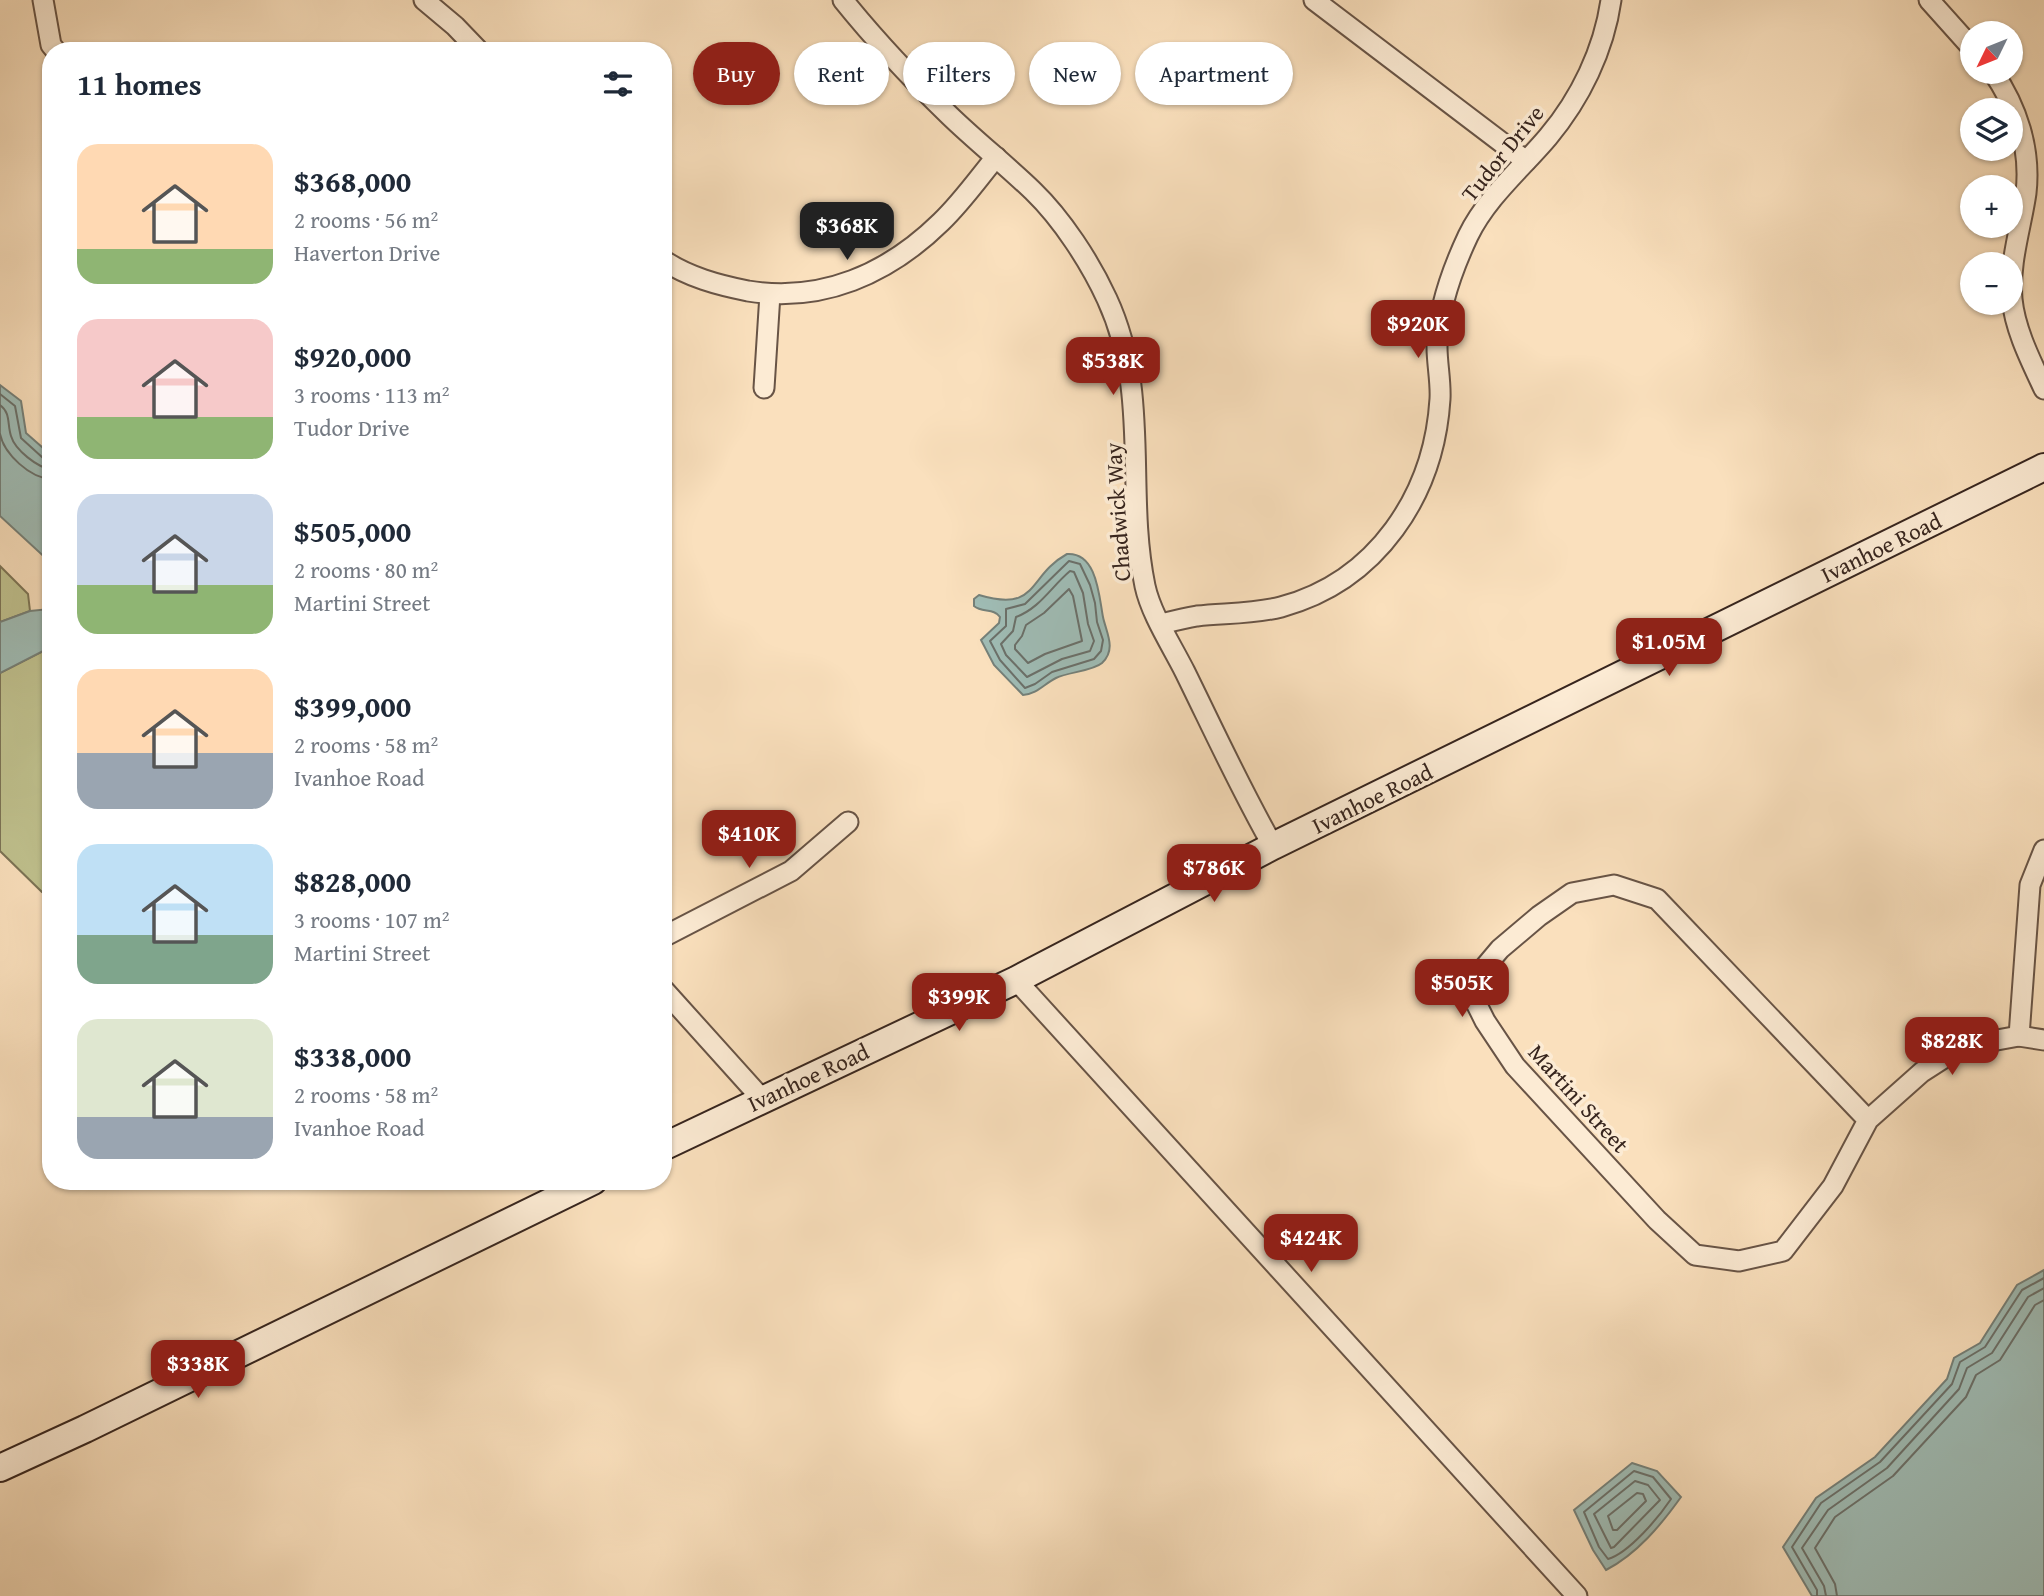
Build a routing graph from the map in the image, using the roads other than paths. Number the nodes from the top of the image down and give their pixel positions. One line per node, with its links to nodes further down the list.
1 (43, 0): 8 (street)
2 (424, 0): 9 (street)
3 (843, 0): 11 (street, Chadwick Way)
4 (1314, 0): 12 (street)
5 (1611, 0): 12 (street, Tudor Drive)
6 (1929, 0): 7 (street)
7 (1960, 35)
8 (50, 42)
9 (470, 42)
10 (2002, 84): 16 (street)
11 (996, 157): 14 (street); 18 (street, Chadwick Way)
12 (1526, 161): 18 (street, Tudor Drive)
13 (672, 265): 14 (street)
14 (770, 294): 15 (street)
15 (764, 388)
16 (2044, 389)
17 (2044, 467): 20 (main road, Ivanhoe Road)
18 (1161, 624): 20 (street, Chadwick Way)
19 (848, 822): 22 (street)
20 (1273, 846): 23 (main road, Ivanhoe Road)
21 (2044, 850): 25 (street)
22 (672, 932)
23 (1016, 980): 27 (main road, Ivanhoe Road); 32 (street)
24 (672, 999): 27 (street)
25 (2020, 1036): 26 (street, Martini Street); 28 (street, Martini Street)
26 (2044, 1040)
27 (762, 1099): 29 (main road, Ivanhoe Road)
28 (1868, 1120): 28 (street, Martini Street)
29 (672, 1143)
30 (575, 1190): 31 (main road)
31 (0, 1468)
32 (1577, 1596)

